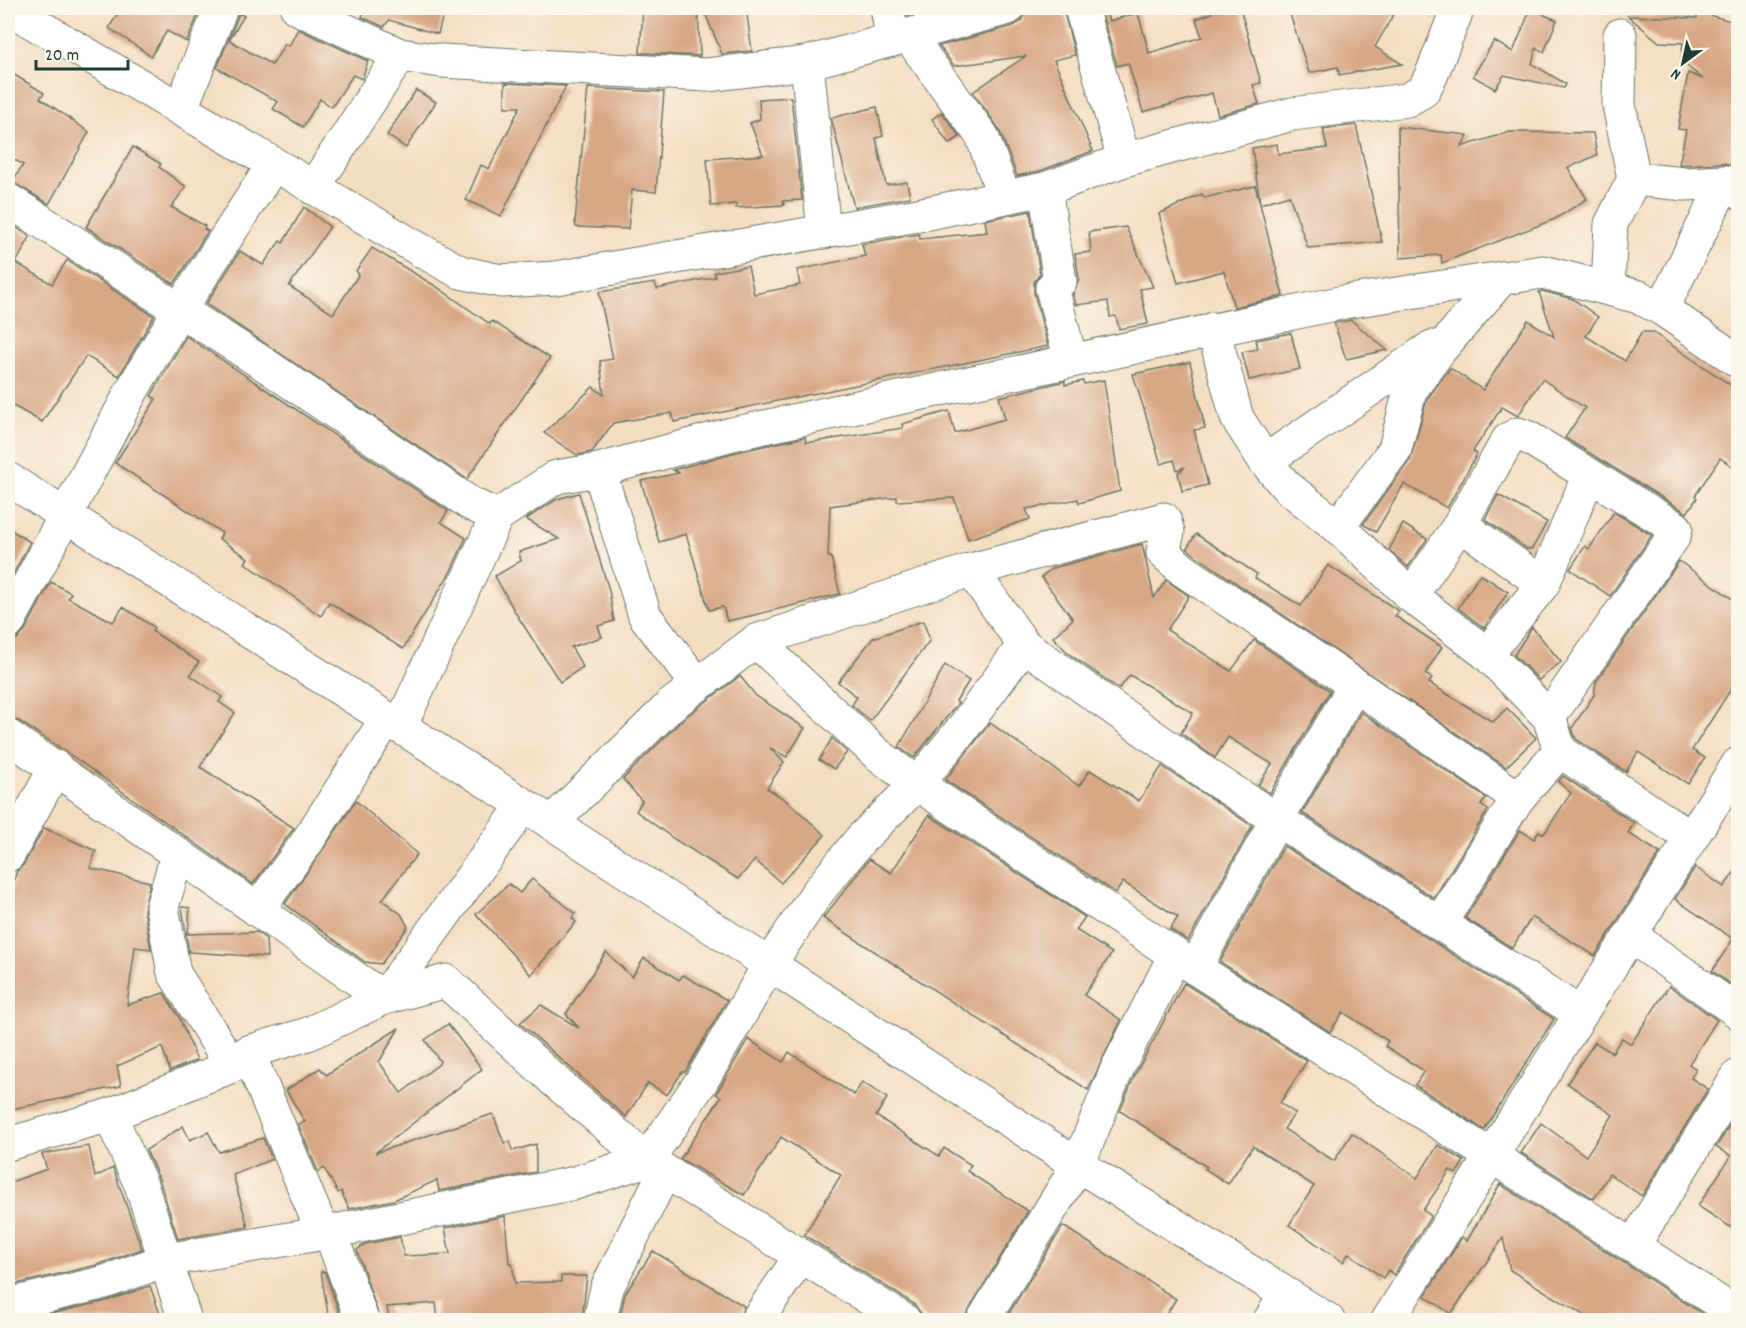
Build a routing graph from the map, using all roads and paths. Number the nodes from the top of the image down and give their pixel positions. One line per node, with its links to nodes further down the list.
1 (8, 8): 12 (street)
2 (221, 8): 12 (street)
3 (297, 8): 10 (street)
4 (887, 8): 9 (street)
5 (1008, 8): 9 (street)
6 (1081, 8): 13 (street)
7 (1458, 8): 13 (street)
8 (1620, 35): 15 (street)
9 (900, 37): 11 (street); 19 (street)
10 (400, 55): 11 (street); 17 (street)
11 (807, 63): 21 (street)
12 (181, 108): 14 (street)
13 (1124, 160): 18 (street)
14 (273, 165): 17 (street); 25 (street)
15 (1634, 180): 16 (street); 23 (street)
16 (1732, 187): 24 (street)
17 (313, 188): 21 (street)
18 (1045, 189): 19 (street); 28 (street)
19 (1004, 196): 21 (street)
20 (8, 200): 25 (street)
21 (824, 232)
22 (1502, 278): 23 (street); 26 (street); 27 (street)
23 (1608, 288): 24 (street)
24 (1662, 309): 29 (street)
25 (179, 311): 34 (street); 35 (street)
26 (1213, 329): 28 (street); 30 (street)
27 (1458, 330): 30 (street); 37 (street)
28 (1071, 361): 31 (street)
29 (1738, 361)
30 (1264, 460): 37 (street)
31 (599, 470): 34 (street); 46 (street)
32 (1589, 475): 36 (street); 39 (street); 47 (street)
33 (8, 479): 35 (street)
34 (497, 516): 48 (street)
35 (65, 517): 41 (street); 48 (street)
36 (1460, 524): 39 (street); 40 (street)
37 (1338, 527): 40 (street)
38 (971, 570): 42 (street); 43 (street); 45 (street)
39 (1543, 584): 44 (street)
40 (1412, 596): 44 (street)
41 (8, 623)
42 (756, 641): 46 (street); 53 (street)
43 (1024, 645): 53 (street); 56 (street)
44 (1487, 654): 47 (street)
45 (1355, 684): 54 (street); 56 (street)
46 (698, 685): 57 (street)
47 (1549, 717): 50 (street)
48 (393, 724): 55 (street); 61 (street)
49 (8, 736): 52 (street)
50 (1560, 751): 54 (street); 58 (street)
51 (1738, 764): 58 (street)
52 (56, 767): 59 (street); 60 (street)
53 (917, 784): 64 (street); 65 (street)
54 (1518, 798): 62 (street)
55 (524, 806): 57 (street); 66 (street)
56 (1277, 819): 62 (street); 64 (street)
57 (551, 823): 65 (street)
58 (1691, 838): 63 (street)
59 (8, 855)
60 (177, 856): 61 (street); 69 (street)
61 (257, 910): 66 (street)
62 (1440, 923): 68 (street)
63 (1631, 936): 67 (street); 68 (street)
64 (1185, 962): 73 (street); 75 (street)
65 (769, 965): 74 (street); 75 (street)
66 (384, 998): 69 (street); 74 (street)
67 (1738, 1012)
68 (1581, 1014): 73 (street)
69 (240, 1059): 71 (street); 76 (street)
70 (1738, 1076): 77 (street)
71 (110, 1115): 72 (street); 79 (street)
72 (8, 1144)
73 (1492, 1156): 77 (street); 90 (street)
74 (656, 1165): 76 (street); 78 (street); 85 (street)
75 (1078, 1165): 81 (street); 88 (street)
76 (326, 1232): 79 (street); 84 (street)
77 (1633, 1245): 82 (street)
78 (801, 1256): 86 (street); 87 (street)
79 (166, 1260): 80 (street); 83 (street)
80 (8, 1305)
81 (1278, 1308): 89 (street)
82 (1738, 1316)
83 (185, 1320)
84 (362, 1320)
85 (600, 1320)
86 (757, 1320)
87 (904, 1320)
88 (983, 1320)
89 (1328, 1320)
90 (1388, 1320)

